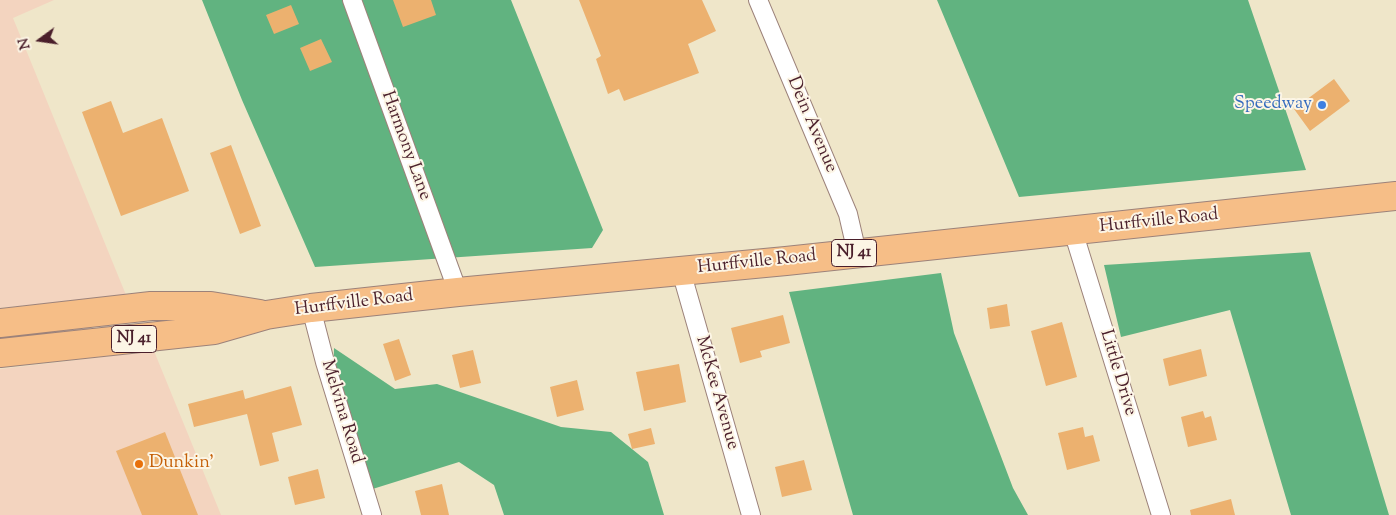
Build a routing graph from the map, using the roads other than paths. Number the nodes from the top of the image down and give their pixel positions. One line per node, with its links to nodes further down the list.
1 (352, 0): 7 (street, Harmony Lane)
2 (758, 0): 5 (street, Dein Avenue)
3 (1396, 196): 4 (main road, Hurffville Road / NJ 41)
4 (1073, 231): 5 (main road, Hurffville Road / NJ 41); 14 (street, Little Drive)
5 (857, 253): 6 (main road, Hurffville Road / NJ 41)
6 (681, 271): 7 (main road, Hurffville Road / NJ 41); 13 (street, McKee Avenue)
7 (458, 292): 8 (main road, Hurffville Road / NJ 41)
8 (311, 308): 9 (main road, Hurffville Road / NJ 41); 12 (street, Melvina Road)
9 (266, 315): 10 (main road, Hurffville Road / NJ 41); 11 (main road, Hurffville Road / NJ 41)
10 (0, 323)
11 (0, 353)
12 (372, 515)
13 (751, 515)
14 (1161, 515)

